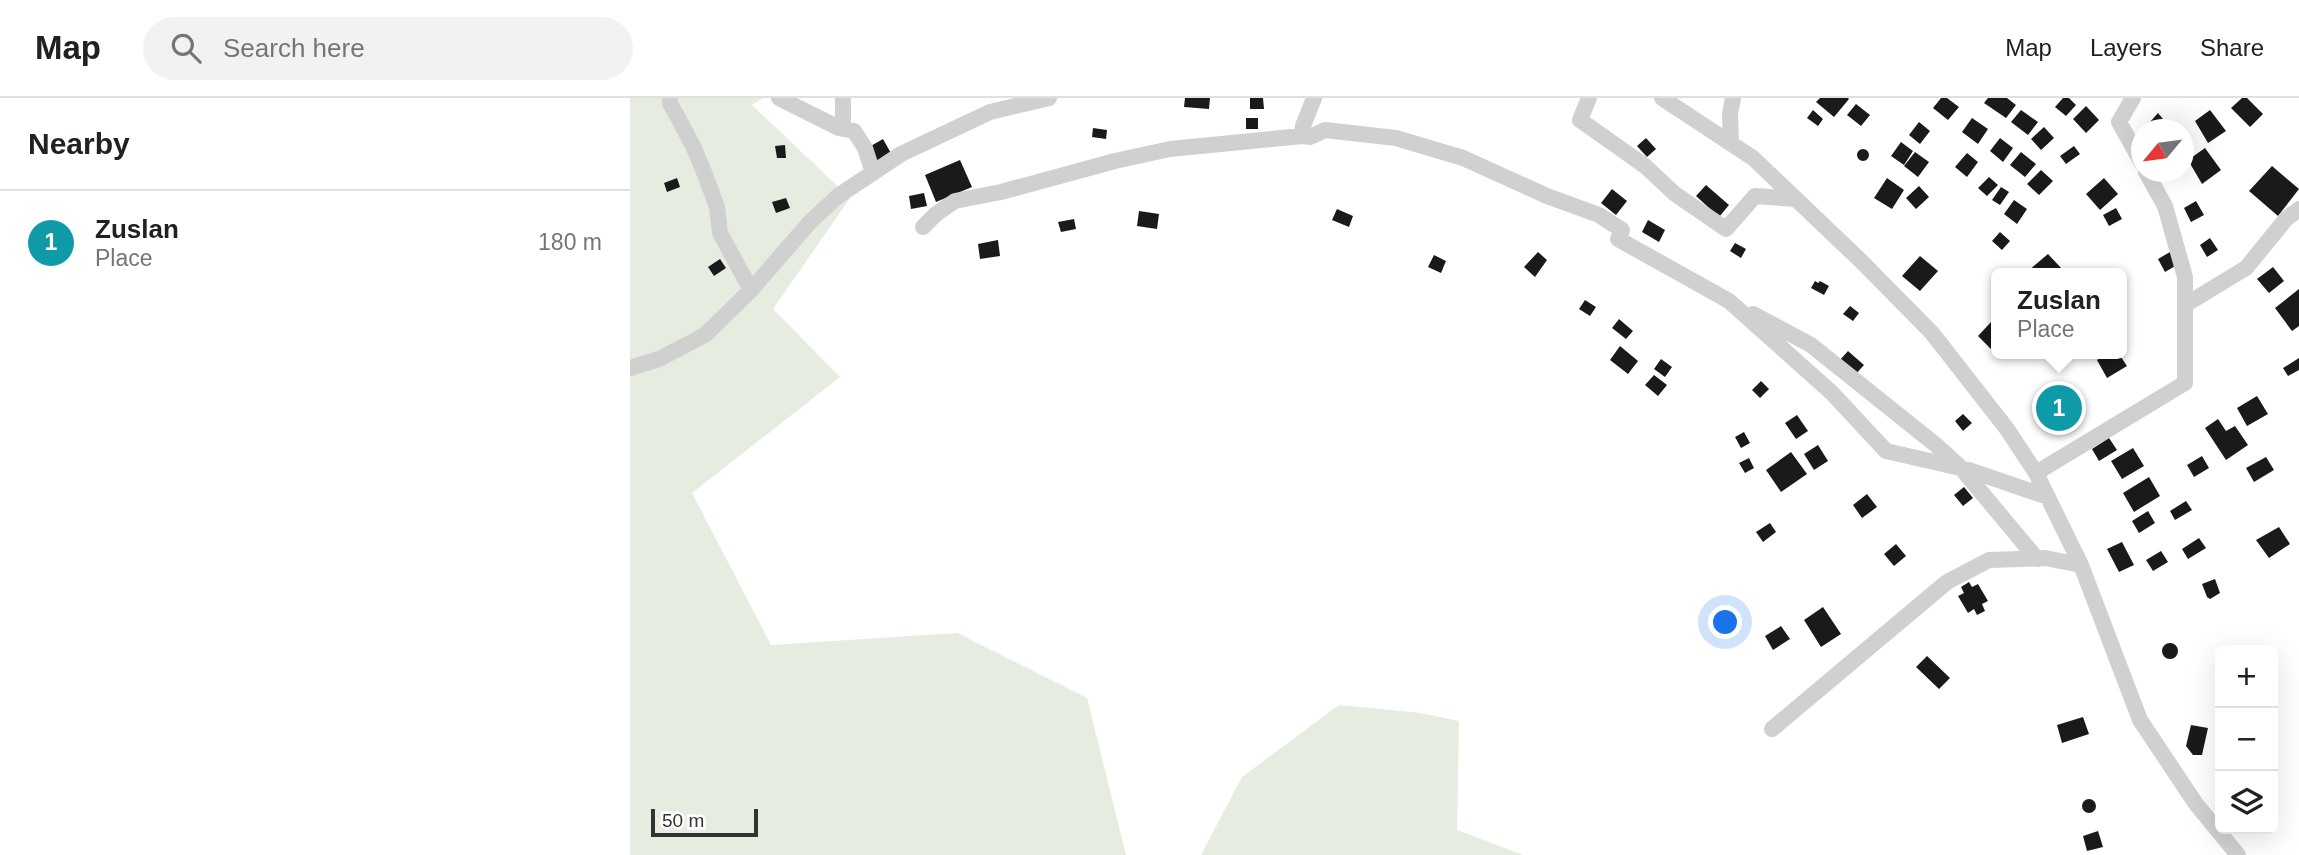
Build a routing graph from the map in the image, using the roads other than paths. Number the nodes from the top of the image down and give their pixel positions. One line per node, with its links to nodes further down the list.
1 (779, 98): 10 (street)
2 (843, 98): 10 (street)
3 (1049, 98): 14 (street)
4 (1314, 98): 11 (street)
5 (1589, 98): 16 (street)
6 (1662, 98): 12 (street)
7 (1732, 98): 12 (street)
8 (2133, 98): 13 (street)
9 (669, 100): 19 (street)
10 (843, 129): 14 (street)
11 (1302, 136): 18 (street); 20 (street)
12 (1731, 144): 16 (street)
13 (2131, 144)
14 (873, 173): 19 (street)
15 (2152, 182): 21 (street)
16 (1796, 199): 24 (street)
17 (2299, 209): 21 (street)
18 (923, 227)
19 (751, 290): 22 (street)
20 (1729, 301): 23 (street); 23 (street)
21 (2185, 305): 24 (street)
22 (630, 368)
23 (1961, 468): 25 (street); 26 (street)
24 (2036, 473): 25 (street)
25 (2048, 497): 27 (street)
26 (2037, 559): 27 (street); 28 (street)
27 (2081, 565): 29 (street)
28 (1772, 729)
29 (2238, 855)

